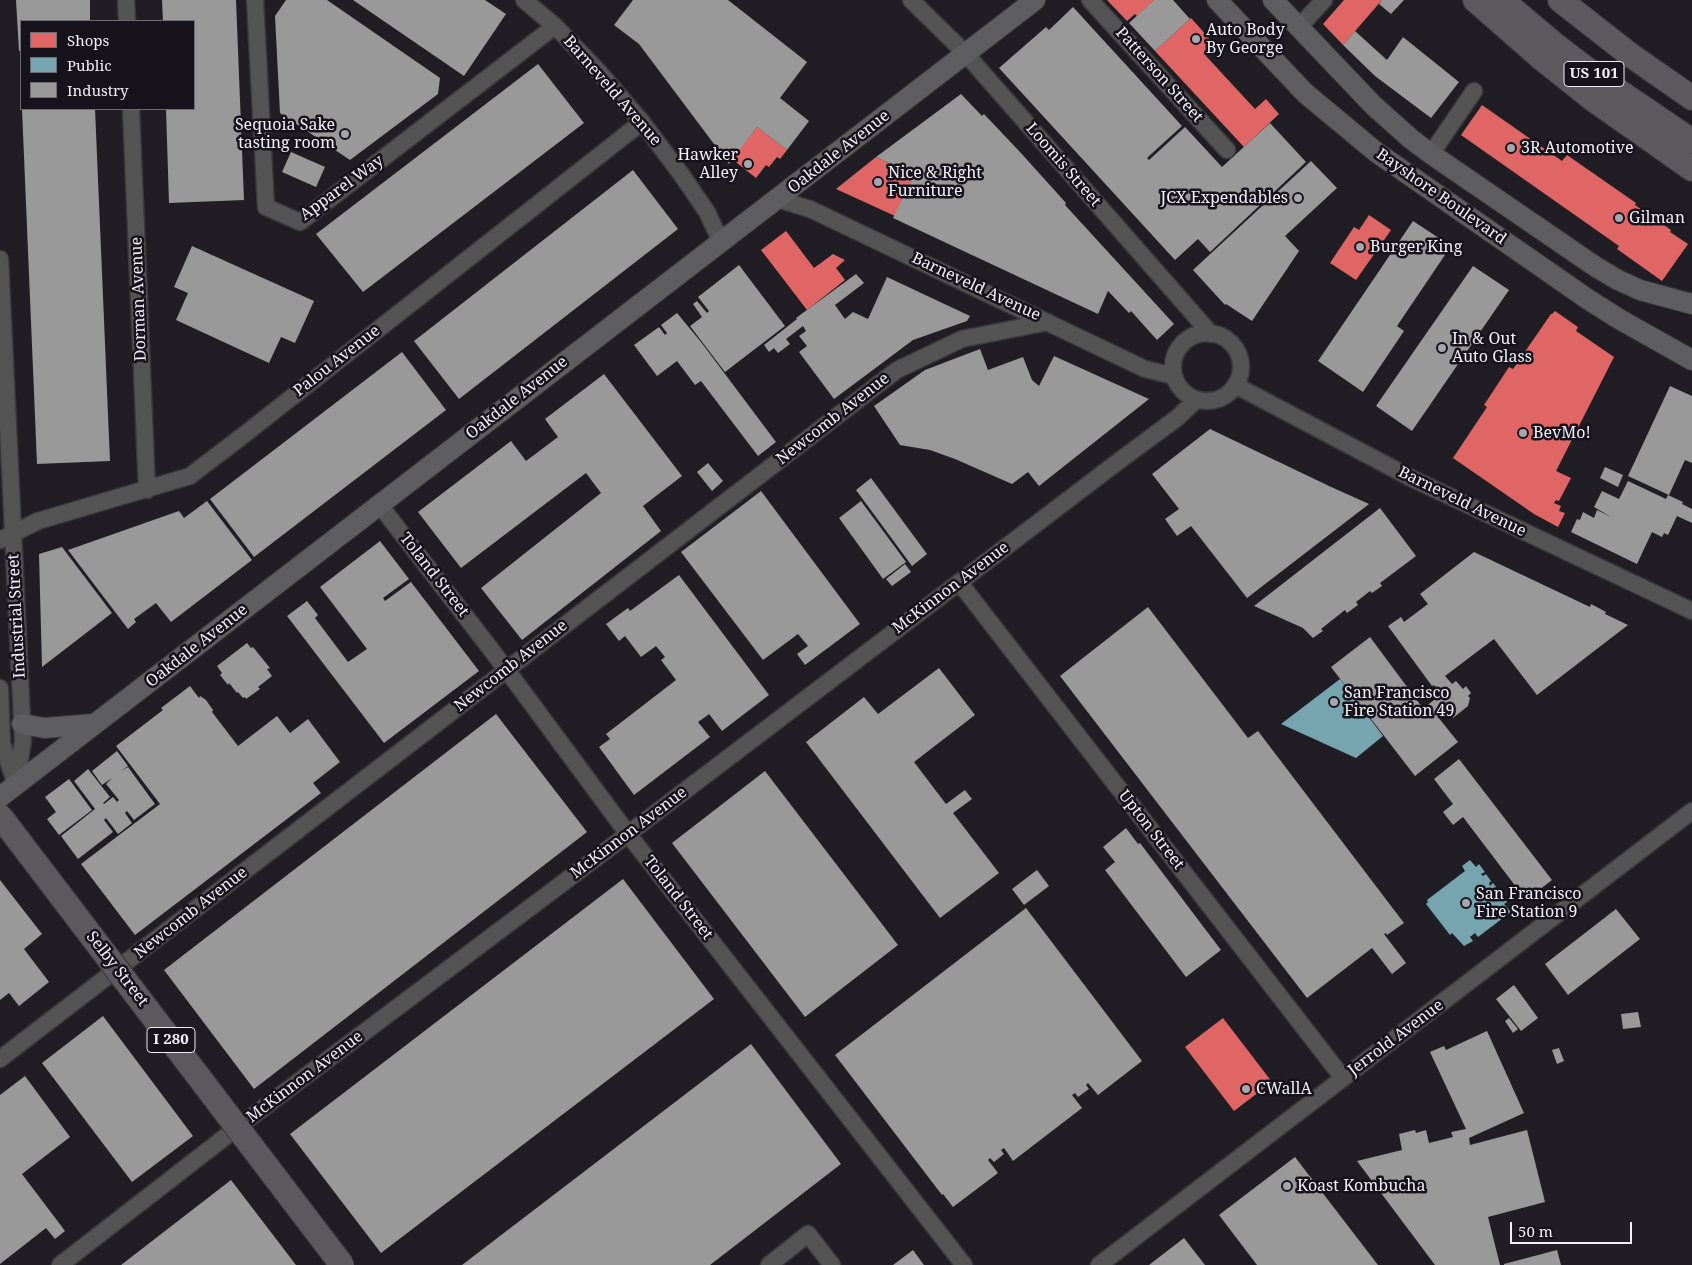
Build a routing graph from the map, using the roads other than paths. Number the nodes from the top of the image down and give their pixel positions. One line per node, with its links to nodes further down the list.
1 (126, 0): 13 (street)
2 (255, 0): 14 (street, Apparel Way)
3 (524, 0): 14 (street, Barneveld Avenue)
4 (911, 0): 16 (street, Loomis Street)
5 (1035, 0): 16 (main road, Oakdale Avenue)
6 (1090, 0): 22 (street, Patterson Street)
7 (1217, 0): 34 (main road, Bayshore Boulevard)
8 (1274, 0): 15 (main road, Bayshore Boulevard)
9 (1324, 0): 15 (street)
10 (1475, 0): 24 (highway)
11 (1502, 0): 21 (highway, US 101)
12 (1560, 0): 18 (highway, US 101)
13 (127, 20)
14 (555, 26): 20 (street, Barneveld Avenue)
15 (1299, 27): 23 (main road, Bayshore Boulevard)
16 (966, 54): 25 (main road, Oakdale Avenue); 33 (street, Loomis Street)
17 (1474, 91): 23 (street)
18 (1692, 98)
19 (131, 110): 38 (street, Dorman Avenue)
20 (642, 122): 26 (street, Barneveld Avenue); 38 (street, Palou Avenue)
21 (1692, 141)
22 (1227, 150)
23 (1431, 154): 28 (main road, Bayshore Boulevard)
24 (1692, 169)
25 (777, 199): 26 (main road, Oakdale Avenue); 32 (street, Barneveld Avenue)
26 (721, 242): 39 (main road, Oakdale Avenue)
27 (0, 260): 29 (street, Industrial Street)
28 (1640, 290): 30 (main road, Bayshore Boulevard); 31 (main road)
29 (1, 296): 40 (street, Industrial Street)
30 (1692, 304)
31 (1692, 310)
32 (1048, 322): 35 (street, Barneveld Avenue); 43 (street, Newcomb Avenue)
33 (1211, 334): 35 (street); 36 (street)
34 (1692, 360)
35 (1174, 376): 37 (street)
36 (1235, 385): 37 (street); 42 (street, Barneveld Avenue)
37 (1196, 400): 41 (street, McKinnon Avenue)
38 (147, 490): 40 (street, Palou Avenue)
39 (379, 504): 43 (street, Toland Street); 46 (main road, Oakdale Avenue)
40 (7, 537): 45 (street, Industrial Street)
41 (959, 582): 53 (street, McKinnon Avenue); 56 (street, Upton Street)
42 (1692, 611)
43 (506, 669): 53 (street, Toland Street); 54 (street, Newcomb Avenue)
44 (0, 688): 47 (street, Industrial Street)
45 (22, 724): 46 (main road); 48 (street, Industrial Street)
46 (94, 724): 48 (main road, Oakdale Avenue)
47 (1, 731): 48 (street, Industrial Street)
48 (16, 784): 49 (main road, Oakdale Avenue)
49 (0, 797)
50 (1692, 812): 56 (street, Jerrold Avenue)
51 (0, 817): 54 (street, Selby Street); 60 (highway, I 280, bridge)
52 (0, 831): 59 (highway, I 280)
53 (628, 834): 57 (street, McKinnon Avenue); 63 (street, Toland Street)
54 (117, 970): 55 (street, Newcomb Avenue); 57 (street, Selby Street)
55 (0, 1059)
56 (1342, 1078): 64 (street, Jerrold Avenue)
57 (238, 1127): 58 (street, McKinnon Avenue); 60 (street, Selby Street)
58 (60, 1265)
59 (331, 1265)
60 (342, 1265)
61 (769, 1265): 62 (street)
62 (832, 1265)
63 (964, 1265)
64 (1099, 1265)

